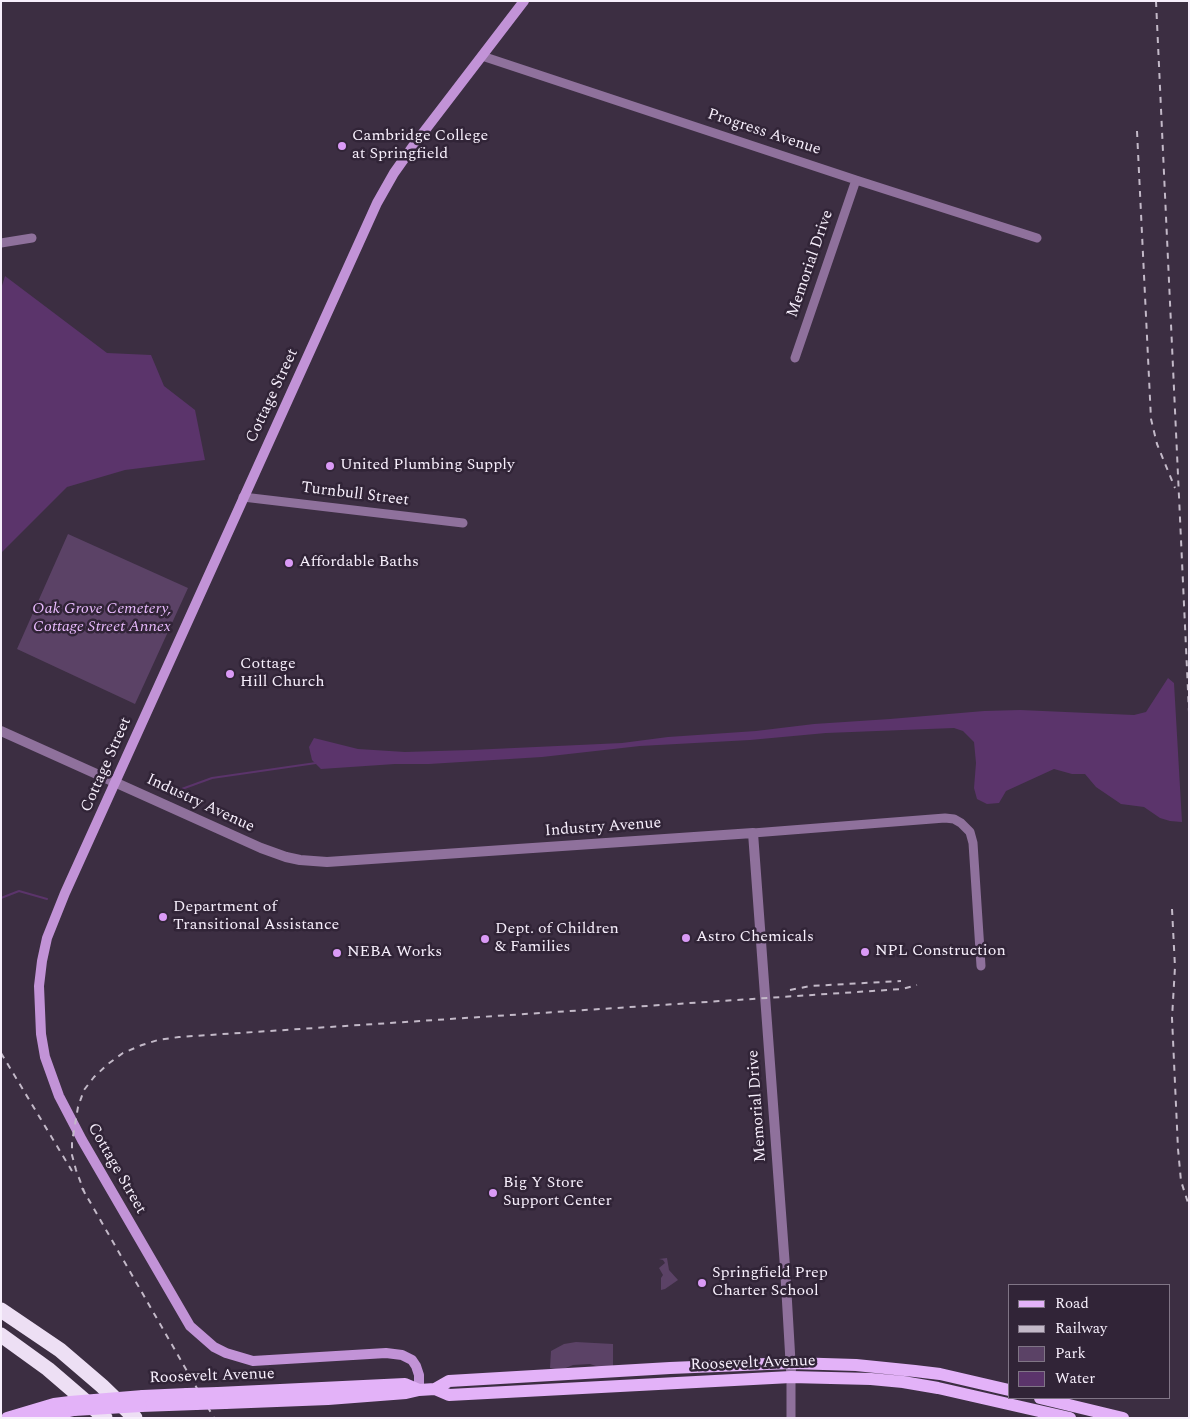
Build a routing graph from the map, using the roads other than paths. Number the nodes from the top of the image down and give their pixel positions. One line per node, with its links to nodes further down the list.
1 (524, 1): 2 (main road, Cottage Street)
2 (482, 56): 3 (street, Progress Avenue); 8 (main road, Cottage Street)
3 (856, 180): 5 (street, Progress Avenue); 7 (street, Memorial Drive)
4 (32, 238): 6 (street)
5 (1037, 238)
6 (1, 243)
7 (795, 358)
8 (243, 497): 9 (street, Turnbull Street); 11 (main road, Cottage Street)
9 (463, 523)
10 (1, 731): 11 (street, Industry Avenue)
11 (115, 781): 12 (street, Industry Avenue); 24 (main road, Cottage Street)
12 (753, 833): 13 (street, Industry Avenue); 17 (street, Memorial Drive)
13 (981, 966)
14 (3, 1310): 29 (highway)
15 (1, 1335): 21 (highway)
16 (1, 1345): 21 (highway)
17 (791, 1363): 18 (main road, Roosevelt Avenue); 20 (street, Memorial Drive); 26 (main road, Roosevelt Avenue)
18 (619, 1372): 19 (main road, Roosevelt Avenue); 22 (main road)
19 (547, 1375): 23 (main road, Roosevelt Avenue); 25 (main road)
20 (791, 1377): 22 (main road, Roosevelt Avenue); 33 (street); 34 (main road, Roosevelt Avenue)
21 (61, 1380): 32 (highway)
22 (620, 1387): 25 (main road, Roosevelt Avenue)
23 (435, 1389): 24 (main road, Roosevelt Avenue); 25 (main road, Roosevelt Avenue)
24 (419, 1390): 29 (main road, Roosevelt Avenue, bridge)
25 (548, 1390)
26 (1008, 1390)
27 (1044, 1399): 35 (main road)
28 (72, 1406): 29 (main road, Roosevelt Avenue, bridge); 30 (main road, Roosevelt Avenue); 31 (main road, Roosevelt Avenue)
29 (140, 1407)
30 (7, 1418)
31 (38, 1418)
32 (105, 1418)
33 (791, 1418)
34 (1070, 1418)
35 (1123, 1418)

